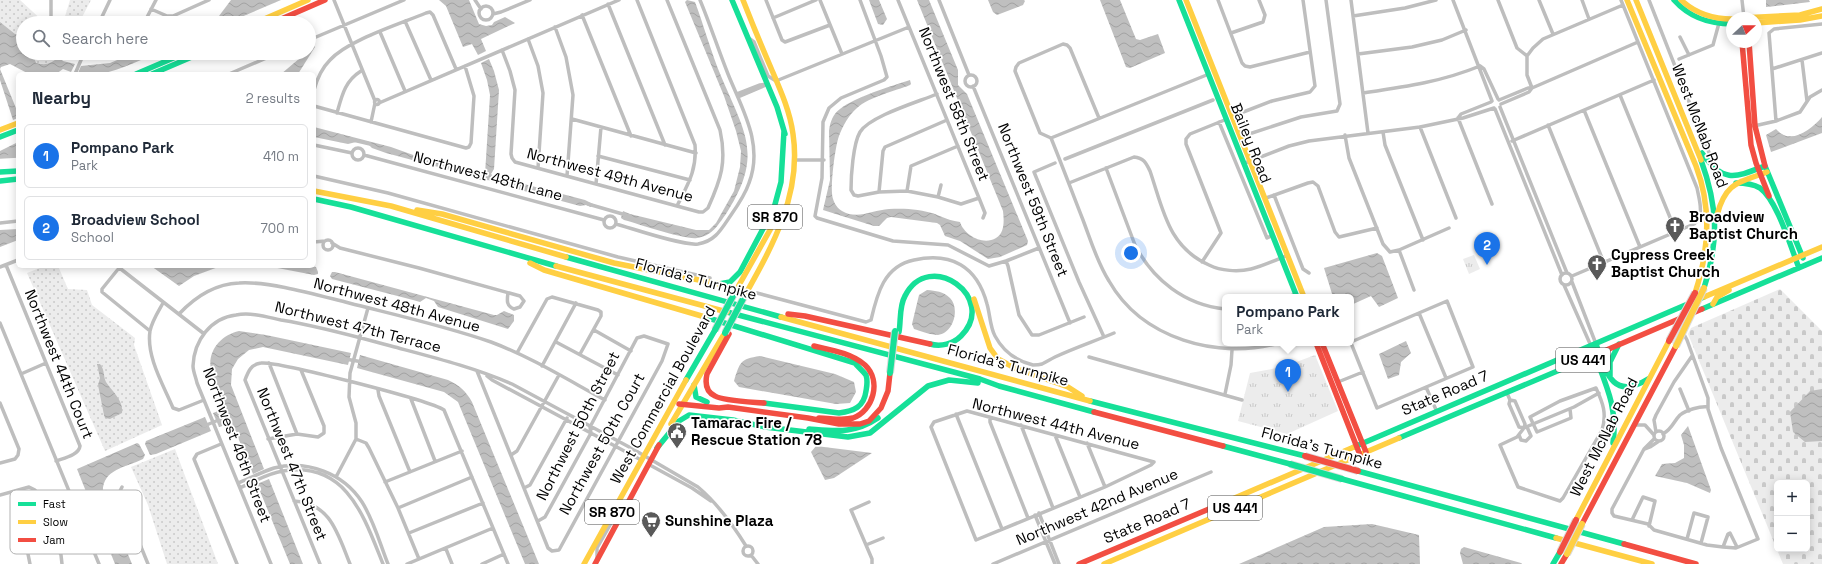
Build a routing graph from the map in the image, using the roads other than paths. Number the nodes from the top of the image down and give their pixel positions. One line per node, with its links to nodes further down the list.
1 (51, 0): 47 (street)
2 (110, 0): 48 (street)
3 (156, 0): 41 (street)
4 (209, 0): 41 (street)
5 (308, 0): 50 (main road)
6 (325, 0): 51 (main road)
7 (334, 0): 64 (street)
8 (404, 0): 64 (street)
9 (475, 0): 42 (street)
10 (530, 0): 45 (street)
11 (619, 0): 40 (street)
12 (637, 0): 154 (street)
13 (667, 0): 188 (street, Northwest 49th Avenue)
14 (700, 0): 116 (street)
15 (732, 0): 72 (main road, West Commercial Boulevard / SR 870)
16 (743, 0): 106 (main road, West Commercial Boulevard / SR 870)
17 (766, 0): 55 (street)
18 (816, 0): 55 (street)
19 (820, 0): 63 (street)
20 (860, 0): 75 (street)
21 (898, 0): 65 (street, Northwest 58th Street)
22 (939, 0): 103 (street, Northwest 59th Street)
23 (1179, 0): 102 (main road, Bailey Road)
24 (1186, 0): 102 (main road, Bailey Road)
25 (1218, 0): 69 (street)
26 (1259, 0): 69 (street)
27 (1303, 0): 81 (street)
28 (1351, 0): 52 (street)
29 (1436, 0): 52 (street)
30 (1453, 0): 67 (street)
31 (1498, 0): 86 (street)
32 (1539, 0): 70 (street)
33 (1582, 0): 56 (street)
34 (1621, 0): 39 (street)
35 (1636, 0): 150 (main road, West McNab Road)
36 (1674, 0): 59 (main road)
37 (1681, 0): 59 (main road)
38 (1742, 0): 44 (street)
39 (1625, 3): 56 (street); 76 (street); 288 (main road, West McNab Road, bridge)
40 (608, 4): 46 (street); 152 (street)
41 (151, 9): 49 (street)
42 (481, 9): 45 (street); 45 (street)
43 (1822, 9): 54 (main road)
44 (1743, 12)
45 (493, 14)
46 (582, 15): 66 (street); 146 (street)
47 (51, 16)
48 (102, 16)
49 (148, 16)
50 (271, 16)
51 (288, 16)
52 (1353, 16): 84 (street)
53 (1822, 16): 61 (main road)
54 (1762, 17)
55 (773, 18): 63 (street)
56 (1590, 19): 70 (street)
57 (1726, 20): 59 (main road)
58 (405, 21): 68 (street); 95 (street); 104 (street)
59 (1719, 22): 60 (main road); 85 (street)
60 (1726, 23)
61 (1762, 23)
62 (1822, 24): 96 (street)
63 (830, 25): 83 (street)
64 (344, 26): 71 (street); 77 (street)
65 (909, 26): 75 (street); 114 (street, Northwest 58th Street)
66 (555, 27): 74 (street); 130 (street)
67 (1466, 30): 84 (street); 94 (street)
68 (380, 32): 77 (street); 112 (street)
69 (1231, 33): 81 (street)
70 (1553, 34): 86 (street)
71 (316, 37)
72 (748, 37): 106 (street, West Commercial Boulevard); 107 (main road, West Commercial Boulevard / SR 870)
73 (1680, 37): 85 (street)
74 (528, 39): 80 (street); 161 (street)
75 (876, 40): 83 (street); 159 (street)
76 (1638, 42): 105 (street); 110 (street)
77 (351, 45): 97 (street); 108 (street)
78 (1743, 48): 137 (main road)
79 (1749, 48): 137 (main road)
80 (502, 50): 93 (street); 161 (street, Northwest 49th Avenue)
81 (1310, 52): 127 (street)
82 (1822, 53): 92 (street)
83 (842, 54): 106 (street)
84 (1358, 54): 113 (street)
85 (1689, 55): 87 (street)
86 (1527, 56): 110 (street)
87 (1679, 59)
88 (81, 60): 98 (street)
89 (169, 60): 99 (main road)
90 (185, 60): 100 (main road)
91 (262, 60): 101 (street)
92 (1802, 60): 96 (street); 119 (street)
93 (465, 66): 95 (street); 133 (street)
94 (1480, 66): 113 (street); 118 (street); 120 (street)
95 (456, 69): 104 (street)
96 (1772, 69): 132 (street)
97 (362, 71): 121 (street); 126 (street)
98 (76, 72)
99 (141, 72)
100 (157, 72)
101 (234, 72)
102 (1212, 73): 127 (main road, Bailey Road); 128 (street)
103 (969, 75): 109 (street, Northwest 59th Street); 109 (street, Northwest 59th Street)
104 (431, 80): 112 (street)
105 (1654, 80): 115 (street); 198 (street)
106 (776, 81): 117 (main road, West Commercial Boulevard / SR 870)
107 (767, 84): 116 (street); 117 (street, West Commercial Boulevard); 142 (main road, West Commercial Boulevard / SR 870)
108 (316, 85)
109 (973, 86): 209 (street, Northwest 59th Street)
110 (1532, 88): 118 (street); 122 (street)
111 (1822, 90): 119 (street)
112 (405, 91): 121 (street)
113 (1363, 93): 144 (street)
114 (937, 94): 131 (street, Northwest 58th Street); 177 (street)
115 (1620, 94): 125 (street); 198 (street)
116 (737, 96): 195 (street, Northwest 48th Lane)
117 (782, 97): 158 (main road, West Commercial Boulevard / SR 870)
118 (1499, 99): 120 (street); 122 (street)
119 (1807, 101): 132 (street)
120 (1492, 102): 124 (street); 129 (street)
121 (377, 103): 133 (street)
122 (1501, 106): 124 (street); 149 (street)
123 (316, 107): 126 (street)
124 (1495, 108): 129 (street); 149 (street)
125 (1584, 110): 136 (street); 205 (street)
126 (337, 113): 133 (street)
127 (1230, 117): 134 (street); 160 (main road, Bailey Road)
128 (1099, 118): 148 (street); 148 (street)
129 (1458, 118): 139 (street); 186 (street)
130 (572, 119): 138 (street); 167 (street)
131 (947, 120): 153 (street, Northwest 58th Street); 177 (street)
132 (1776, 121): 137 (street)
133 (371, 122)
134 (1219, 122): 199 (street); 219 (street)
135 (16, 124): 140 (main road)
136 (1548, 125): 149 (street); 220 (street)
137 (1752, 126): 163 (main road); 166 (main road)
138 (601, 127): 146 (street); 157 (street)
139 (1420, 127): 143 (street); 190 (street)
140 (0, 130)
141 (16, 131): 147 (main road)
142 (784, 131): 187 (main road); 238 (main road, West Commercial Boulevard / SR 870)
143 (1383, 132): 144 (street); 200 (street)
144 (1368, 133): 145 (street)
145 (1345, 135): 160 (street); 196 (street)
146 (631, 136): 152 (street)
147 (0, 137)
148 (1051, 138): 171 (street)
149 (1511, 141): 178 (street); 179 (street)
150 (1694, 142): 166 (main road); 193 (main road, West McNab Road)
151 (316, 145): 155 (street, Northwest 48th Lane)
152 (665, 145): 154 (street)
153 (958, 146): 176 (street); 182 (street, Northwest 58th Street)
154 (696, 152): 170 (street)
155 (352, 153): 156 (street, Northwest 48th Lane); 156 (street, Northwest 48th Lane)
156 (365, 156): 191 (street, Northwest 48th Lane)
157 (598, 156): 170 (street); 173 (street)
158 (795, 160): 159 (street); 238 (main road, West Commercial Boulevard / SR 870)
159 (824, 160): 218 (street)
160 (1248, 162): 183 (main road, Bailey Road); 199 (main road, Bailey Road)
161 (538, 168): 167 (street, Northwest 49th Avenue)
162 (1106, 168): 171 (street); 219 (street); 243 (street)
163 (1766, 169): 166 (main road); 213 (main road)
164 (16, 171): 165 (main road)
165 (0, 172)
166 (1759, 172): 172 (main road); 185 (main road)
167 (567, 176): 173 (street, Northwest 49th Avenue)
168 (16, 179): 169 (main road)
169 (0, 180)
170 (690, 180): 188 (street)
171 (1069, 183): 269 (street)
172 (1736, 183): 185 (main road); 193 (main road)
173 (596, 184): 188 (street, Northwest 49th Avenue)
174 (941, 185): 181 (street)
175 (316, 191): 187 (main road, Florida's Turnpike)
176 (907, 191): 177 (street); 181 (street)
177 (879, 192)
178 (1534, 192): 179 (street); 228 (street)
179 (1530, 194): 229 (street)
180 (1274, 195): 183 (street); 196 (street); 227 (street)
181 (938, 196): 182 (street)
182 (979, 198): 189 (street, Northwest 58th Street)
183 (1266, 198): 214 (main road, Bailey Road)
184 (316, 199): 212 (main road, Florida's Turnpike)
185 (1772, 203): 216 (main road)
186 (1492, 204)
187 (391, 206): 244 (main road, Florida's Turnpike)
188 (677, 206)
189 (983, 218)
190 (1456, 218)
191 (604, 220): 195 (street, Northwest 48th Lane); 195 (street, Northwest 48th Lane)
192 (16, 221): 194 (street)
193 (1716, 221): 329 (main road, West McNab Road, bridge)
194 (0, 223)
195 (616, 224)
196 (1376, 228): 211 (street)
197 (1449, 228): 200 (street)
198 (1676, 232): 205 (street)
199 (1270, 236): 214 (main road, Bailey Road)
200 (1423, 240): 211 (street)
201 (325, 241): 202 (street); 204 (street); 207 (street)
202 (316, 242)
203 (316, 243): 207 (street)
204 (332, 243): 208 (street); 210 (street)
205 (1640, 247): 220 (street)
206 (1822, 247): 213 (main road, State Road 7 / US 441)
207 (324, 248): 210 (street)
208 (340, 248): 210 (street); 235 (street)
209 (1039, 248): 218 (street); 252 (street, Northwest 59th Street)
210 (330, 250)
211 (1398, 250): 234 (street)
212 (517, 256): 260 (main road); 295 (main road, Florida's Turnpike)
213 (1802, 256): 216 (main road, State Road 7 / US 441); 222 (main road)
214 (1285, 257): 219 (street); 236 (main road, Bailey Road); 237 (main road, Bailey Road)
215 (1822, 258): 222 (main road, State Road 7 / US 441)
216 (1796, 259): 226 (main road); 231 (main road, State Road 7 / US 441)
217 (16, 261): 221 (street)
218 (1006, 262): 252 (street)
219 (1202, 262)
220 (1604, 263): 230 (street)
221 (6, 265): 223 (street); 277 (street, Northwest 44th Court)
222 (1806, 265): 226 (main road, State Road 7 / US 441)
223 (0, 267)
224 (117, 268): 254 (street)
225 (119, 268): 239 (street)
226 (1799, 268): 241 (main road, State Road 7 / US 441)
227 (1309, 273)
228 (1567, 273): 229 (street); 230 (street)
229 (1562, 275): 233 (street)
230 (1572, 276): 232 (street)
231 (1742, 281): 241 (main road); 264 (main road, State Road 7 / US 441)
232 (1572, 282): 233 (street); 249 (street)
233 (1564, 285): 248 (street)
234 (1414, 290)
235 (508, 293): 235 (street)
236 (1295, 294)
237 (1303, 294)
238 (741, 297): 256 (main road, West Commercial Boulevard / SR 870, bridge); 256 (main road, West Commercial Boulevard / SR 870, bridge)
239 (163, 303): 246 (street); 254 (street)
240 (576, 303): 253 (street); 259 (street); 271 (street)
241 (1713, 304): 250 (main road, State Road 7 / US 441)
242 (368, 308): 246 (street, Northwest 48th Avenue); 258 (street); 271 (street, Northwest 48th Avenue)
243 (1222, 308)
244 (767, 312): 255 (main road); 303 (main road, Florida's Turnpike)
245 (1419, 313): 261 (street); 289 (street); 289 (street)
246 (179, 314): 257 (street)
247 (1084, 317): 252 (street)
248 (1580, 319): 249 (street); 264 (street)
249 (1586, 319): 264 (street)
250 (1676, 320): 263 (main road, State Road 7 / US 441); 274 (street)
251 (0, 323): 285 (street)
252 (1070, 323)
253 (594, 330): 270 (street); 272 (street)
254 (150, 331): 304 (street)
255 (898, 331): 284 (main road, bridge); 303 (main road)
256 (722, 332): 260 (main road); 294 (main road, West Commercial Boulevard / SR 870); 311 (main road); 317 (main road, West Commercial Boulevard / SR 870)
257 (203, 333): 258 (street, Northwest 47th Terrace); 304 (street, Northwest 46th Street)
258 (360, 338): 281 (street, Northwest 47th Terrace); 291 (street)
259 (556, 342): 272 (street); 279 (street)
260 (790, 342): 322 (main road)
261 (1354, 342)
262 (668, 344): 270 (street, Northwest 50th Street); 340 (street, Northwest 50th Court)
263 (1619, 344): 273 (main road, State Road 7 / US 441); 290 (main road)
264 (1593, 345): 273 (main road); 283 (main road, State Road 7 / US 441)
265 (1266, 346): 269 (street)
266 (1318, 346): 276 (main road)
267 (1323, 346): 276 (main road)
268 (1352, 346): 282 (street)
269 (1232, 350): 301 (street)
270 (631, 351): 287 (street, Northwest 50th Street)
271 (517, 353): 279 (street, Northwest 48th Avenue)
272 (580, 354): 287 (street)
273 (1597, 354): 290 (main road); 299 (main road, State Road 7 / US 441); 349 (main road)
274 (1692, 356): 313 (street); 337 (street)
275 (1088, 357): 301 (street)
276 (1325, 357): 292 (main road); 344 (main road)
277 (46, 363): 285 (street); 353 (street, Northwest 44th Court)
278 (268, 363): 280 (street); 333 (street); 338 (street, Northwest 47th Street)
279 (542, 366): 286 (street, Northwest 48th Avenue)
280 (301, 370): 291 (street); 333 (street)
281 (477, 371): 310 (street, Northwest 47th Terrace); 350 (street)
282 (1362, 372): 292 (street); 296 (street)
283 (1530, 372): 293 (main road, State Road 7 / US 441); 299 (main road)
284 (893, 373): 322 (main road); 325 (main road)
285 (21, 374): 353 (street)
286 (559, 375): 305 (street, Northwest 48th Avenue); 310 (street)
287 (618, 375): 305 (street, Northwest 50th Street)
288 (1650, 376): 290 (main road); 349 (main road, West McNab Road)
289 (1446, 378): 296 (street)
290 (1611, 380)
291 (349, 382): 298 (street); 339 (street)
292 (1338, 382): 344 (main road)
293 (1502, 384): 307 (main road); 316 (main road, State Road 7 / US 441)
294 (694, 385): 311 (main road, West Commercial Boulevard / SR 870); 312 (main road)
295 (999, 386): 325 (main road); 436 (main road, Florida's Turnpike, bridge)
296 (1426, 387): 316 (street)
297 (1680, 389): 315 (street)
298 (378, 390): 302 (street); 358 (street)
299 (1507, 393): 307 (main road, State Road 7 / US 441); 308 (street)
300 (1599, 393): 314 (street); 327 (street); 336 (street)
301 (1225, 394): 306 (street)
302 (411, 399): 348 (street); 354 (street)
303 (1086, 399): 437 (main road, Florida's Turnpike, bridge)
304 (204, 400): 343 (street, Northwest 46th Street)
305 (605, 400): 330 (street, Northwest 50th Street)
306 (1242, 400)
307 (1488, 400): 351 (main road, State Road 7 / US 441)
308 (1510, 400): 324 (street); 326 (street)
309 (0, 403): 356 (street)
310 (543, 403): 319 (street, Northwest 47th Terrace); 323 (street, Northwest 47th Terrace); 350 (street)
311 (683, 403): 312 (main road); 317 (main road); 320 (main road); 346 (main road, West Commercial Boulevard / SR 870)
312 (728, 407): 322 (main road)
313 (1708, 407): 315 (street); 400 (street)
314 (1570, 409): 327 (street); 327 (street)
315 (1689, 411): 334 (street)
316 (1437, 412): 344 (main road, State Road 7 / US 441)
317 (666, 413): 352 (main road, West Commercial Boulevard / SR 870)
318 (956, 414): 321 (street, Northwest 44th Avenue); 391 (street); 391 (street, Northwest 44th Avenue)
319 (569, 415): 323 (street); 330 (street, Northwest 47th Terrace)
320 (698, 416): 325 (main road); 346 (main road)
321 (990, 417): 328 (street, Northwest 44th Avenue); 386 (street)
322 (810, 418)
323 (566, 419): 332 (street, Northwest 47th Terrace); 370 (street)
324 (1522, 419): 326 (street); 331 (street)
325 (733, 420)
326 (1517, 422): 331 (street)
327 (1533, 424): 331 (street)
328 (1021, 425): 335 (street, Northwest 44th Avenue); 384 (street)
329 (1633, 425): 337 (street, West McNab Road); 435 (main road, West McNab Road, bridge)
330 (590, 427): 332 (street, Northwest 50th Street); 340 (street, Northwest 47th Terrace)
331 (1526, 428): 336 (street); 336 (street)
332 (591, 433): 345 (street, Northwest 47th Terrace); 388 (street, Northwest 50th Street)
333 (297, 434): 338 (street)
334 (1663, 434): 337 (street, West McNab Road); 341 (street)
335 (1055, 435): 342 (street, Northwest 44th Avenue); 378 (street)
336 (1519, 435)
337 (1655, 435): 341 (street, West McNab Road); 347 (street)
338 (268, 439): 357 (street, Northwest 47th Street)
339 (356, 439): 360 (street); 365 (street)
340 (618, 441): 345 (street, Northwest 50th Court); 352 (street, Northwest 47th Terrace)
341 (1659, 441): 347 (street)
342 (1087, 443): 367 (street); 367 (street, Northwest 44th Avenue)
343 (222, 444): 366 (street, Northwest 46th Street); 415 (street)
344 (1359, 444): 351 (main road); 432 (main road, State Road 7 / US 441)
345 (615, 446): 352 (street, Northwest 47th Terrace); 388 (street, Northwest 50th Court)
346 (657, 448): 355 (main road, West Commercial Boulevard / SR 870)
347 (1644, 449): 387 (street)
348 (462, 451): 354 (street); 361 (street)
349 (1612, 451): 434 (main road, West McNab Road, bridge)
350 (510, 454): 370 (street)
351 (1363, 454): 433 (main road, State Road 7 / US 441)
352 (642, 457): 355 (street, Northwest 47th Terrace); 377 (main road, West Commercial Boulevard / SR 870)
353 (56, 461): 373 (street)
354 (436, 461): 358 (street)
355 (650, 462): 362 (street, Northwest 47th Terrace); 364 (street, Northwest 47th Terrace); 410 (main road, West Commercial Boulevard / SR 870)
356 (0, 463)
357 (281, 469): 360 (street); 363 (street); 366 (street); 369 (street); 379 (street, Northwest 47th Street)
358 (410, 472): 365 (street)
359 (1211, 472): 395 (street, Northwest 42nd Avenue)
360 (336, 476): 363 (street); 420 (street)
361 (472, 477): 382 (street); 383 (street)
362 (682, 477): 364 (street); 380 (street, Northwest 47th Terrace)
363 (333, 481): 419 (street)
364 (679, 481): 380 (street, Northwest 47th Terrace)
365 (386, 482): 383 (street)
366 (238, 483): 369 (street, Northwest 46th Street)
367 (1105, 486): 378 (street)
368 (122, 487): 374 (street)
369 (240, 488): 416 (street, Northwest 46th Street)
370 (524, 488): 388 (street)
371 (20, 490): 372 (street)
372 (35, 490)
373 (68, 490)
374 (120, 490)
375 (10, 492): 376 (street)
376 (0, 495)
377 (621, 495): 403 (main road, West Commercial Boulevard / SR 870); 410 (street, West Commercial Boulevard)
378 (1080, 497): 384 (street)
379 (294, 501): 417 (street, Northwest 47th Street); 418 (street)
380 (711, 501): 398 (street)
381 (869, 502): 397 (street)
382 (483, 503): 390 (street); 392 (street)
383 (398, 508): 392 (street)
384 (1053, 508): 385 (street)
385 (1037, 514): 386 (street); 395 (street)
386 (1028, 518): 391 (street)
387 (1632, 520): 389 (street); 389 (street)
388 (538, 521)
389 (1649, 526): 394 (street)
390 (494, 528): 402 (street); 407 (street)
391 (1002, 529)
392 (409, 533): 409 (street)
393 (883, 538): 397 (street)
394 (1687, 539): 396 (street); 396 (street)
395 (1048, 541): 429 (street, Northwest 42nd Avenue); 430 (street); 431 (street)
396 (1701, 543): 399 (street)
397 (866, 545): 428 (street)
398 (746, 546): 408 (street); 408 (street)
399 (1723, 547): 400 (street); 400 (street)
400 (1737, 548)
401 (142, 549): 414 (street)
402 (446, 549): 409 (street); 422 (street)
403 (590, 553): 425 (main road, West Commercial Boulevard / SR 870); 426 (street, West Commercial Boulevard)
404 (28, 554): 411 (street)
405 (61, 554): 412 (street)
406 (95, 554): 413 (street)
407 (504, 554): 423 (street); 424 (street)
408 (751, 555): 427 (street)
409 (419, 559): 421 (street)
410 (596, 561)
411 (30, 564)
412 (62, 564)
413 (99, 564)
414 (148, 564)
415 (237, 564)
416 (271, 564)
417 (320, 564)
418 (350, 564)
419 (383, 564)
420 (388, 564)
421 (407, 564)
422 (452, 564)
423 (482, 564)
424 (508, 564)
425 (584, 564)
426 (589, 564)
427 (758, 564)
428 (872, 564)
429 (993, 564)
430 (1055, 564)
431 (1059, 564)
432 (1079, 564)
433 (1104, 564)
434 (1553, 564)
435 (1561, 564)
436 (1652, 564)
437 (1696, 564)

